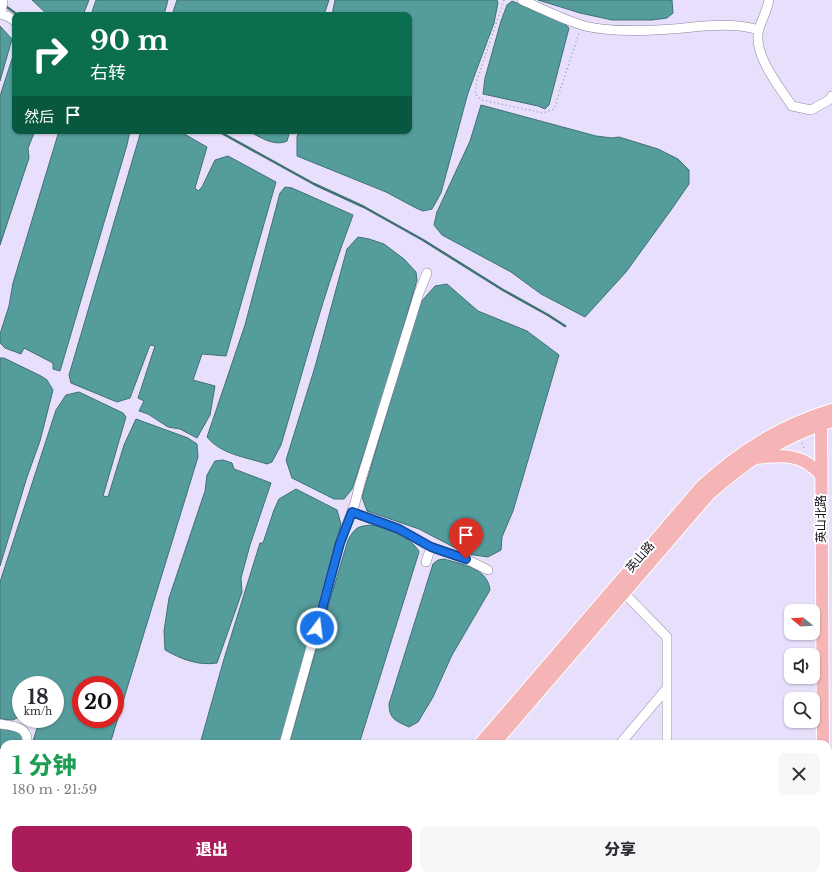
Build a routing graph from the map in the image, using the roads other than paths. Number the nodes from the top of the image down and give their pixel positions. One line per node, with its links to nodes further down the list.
1 (3, 0): 4 (lane)
2 (522, 0): 6 (lane)
3 (769, 0): 6 (lane)
4 (1, 13): 5 (lane)
5 (12, 19)
6 (759, 30): 7 (lane)
7 (832, 96)
8 (427, 273): 12 (lane)
9 (826, 417): 10 (main road, 英山路); 11 (main road, 英山北路); 21 (main road, 英山路)
10 (753, 458): 11 (main road); 16 (main road, 英山路)
11 (821, 475): 25 (main road, 英山北路)
12 (352, 512): 13 (lane); 20 (lane)
13 (431, 547): 14 (lane); 15 (lane)
14 (426, 562)
15 (488, 570)
16 (624, 593): 17 (lane); 22 (main road, 英山路)
17 (667, 688): 23 (lane); 24 (lane)
18 (0, 724): 19 (lane)
19 (28, 740)
20 (285, 740)
21 (483, 740)
22 (497, 740)
23 (623, 740)
24 (667, 740)
25 (823, 740)

